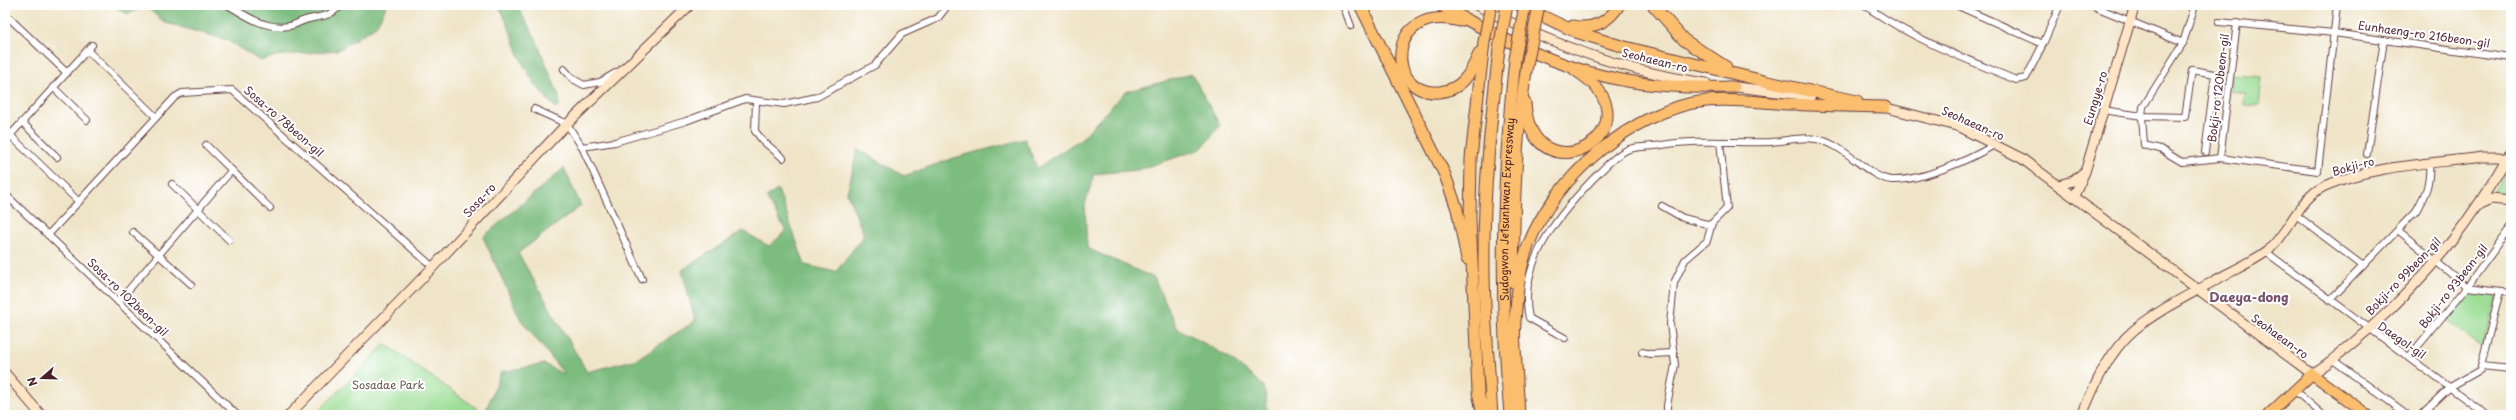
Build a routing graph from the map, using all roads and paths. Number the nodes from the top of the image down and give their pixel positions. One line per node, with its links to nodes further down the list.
1 (228, 5): 2 (street)
2 (342, 5)
3 (690, 5): 40 (street, Sosa-ro)
4 (948, 5): 48 (street)
5 (1343, 5): 31 (street)
6 (1360, 5): 102 (highway)
7 (1440, 5): 30 (highway)
8 (1476, 5): 47 (street, Seohaean-ro)
9 (1491, 5): 34 (highway, bridge)
10 (1507, 5): 123 (highway, Sudogwon Je1sunhwan Expressway, bridge)
11 (1519, 5): 26 (highway)
12 (1525, 5): 124 (highway, Sudogwon Je1sunhwan Expressway, bridge)
13 (1539, 5): 43 (highway, bridge)
14 (1619, 5): 26 (highway)
15 (1653, 5): 45 (highway)
16 (1865, 5): 24 (street)
17 (1876, 5): 24 (street)
18 (1956, 5): 36 (street)
19 (2060, 5): 36 (street)
20 (2090, 5): 27 (street)
21 (2135, 5): 27 (street, Eungye-ro)
22 (2195, 5): 35 (street)
23 (2337, 5): 32 (street)
24 (1873, 11): 36 (street)
25 (5, 14): 44 (street)
26 (1551, 22): 45 (highway)
27 (2130, 22): 35 (street); 51 (street, Eungye-ro)
28 (2219, 22): 29 (street)
29 (2237, 23): 32 (street, Bokji-ro 120beon-gil); 68 (street, Bokji-ro 120beon-gil)
30 (1475, 25): 34 (highway); 41 (highway)
31 (1350, 26)
32 (2334, 33): 33 (street, Eunhaeng-ro 216beon-gil); 68 (street)
33 (2384, 40): 39 (street, Eunhaeng-ro 216beon-gil); 64 (street)
34 (1484, 42): 102 (highway)
35 (2183, 43): 52 (street)
36 (2042, 44)
37 (92, 45): 38 (street)
38 (87, 50): 44 (street); 53 (street)
39 (2511, 58)
40 (627, 66): 42 (street); 56 (street, Sosa-ro)
41 (1569, 67): 43 (highway); 47 (highway)
42 (564, 69)
43 (1526, 70): 104 (highway)
44 (66, 73): 46 (street)
45 (1768, 82): 49 (highway)
46 (54, 87): 54 (street); 55 (street)
47 (1734, 87): 49 (street, Seohaean-ro)
48 (756, 101): 62 (street); 67 (street)
49 (1884, 106): 61 (street, Seohaean-ro); 104 (highway)
50 (534, 109): 56 (street)
51 (2103, 110): 52 (street); 71 (street, Eungye-ro)
52 (2142, 116): 63 (street); 68 (street)
53 (156, 117): 77 (street, Sosa-ro 78beon-gil); 93 (street, Sosa-ro 78beon-gil)
54 (86, 120)
55 (22, 122): 57 (street); 65 (street)
56 (567, 124): 62 (street); 93 (street, Sosa-ro)
57 (10, 135): 58 (street); 77 (street)
58 (5, 141)
59 (1720, 142): 61 (street); 83 (street); 105 (street)
60 (206, 145): 70 (street)
61 (1994, 145): 73 (street, Seohaean-ro)
62 (582, 147): 94 (street)
63 (2205, 152)
64 (2367, 154)
65 (57, 157)
66 (2510, 157): 69 (street, Bokji-ro); 78 (street, Bokji-ro 99beon-gil)
67 (783, 158)
68 (2220, 158)
69 (2429, 164): 82 (street, Bokji-ro); 85 (street)
70 (232, 170): 80 (street); 81 (street)
71 (2085, 172): 73 (street); 75 (street, Eungye-ro)
72 (172, 184): 81 (street)
73 (2058, 185): 75 (street, Seohaean-ro)
74 (5, 194): 87 (street, Sosa-ro 102beon-gil)
75 (2074, 196): 97 (street, Seohaean-ro)
76 (2511, 201): 78 (street)
77 (79, 202): 87 (street, Sosa-ro 78beon-gil)
78 (2479, 205): 91 (street, Bokji-ro 99beon-gil)
79 (1662, 206): 83 (street)
80 (270, 208)
81 (198, 209): 88 (street); 90 (street)
82 (2296, 215): 89 (street, Bokji-ro); 92 (street)
83 (1711, 225): 107 (street)
84 (2511, 227): 96 (street, Bokji-ro 93beon-gil)
85 (2398, 231): 91 (street); 92 (street)
86 (133, 232): 90 (street)
87 (48, 235): 101 (street, Sosa-ro 102beon-gil)
88 (229, 240)
89 (2266, 252): 97 (street, Bokji-ro); 100 (street, Daegol-gil)
90 (159, 255): 95 (street); 101 (street)
91 (2437, 262): 96 (street); 103 (street, Bokji-ro 99beon-gil)
92 (2363, 266): 100 (street)
93 (433, 267): 121 (street, Sosa-ro)
94 (642, 279)
95 (191, 284)
96 (2467, 287): 98 (street); 108 (street, Bokji-ro 93beon-gil)
97 (2197, 290): 113 (street, Seohaean-ro); 127 (street, Bokji-ro)
98 (2500, 291): 99 (street); 110 (street)
99 (2511, 292)
100 (2330, 300): 103 (street, Daegol-gil)
101 (118, 302): 120 (street, Sosa-ro 102beon-gil)
102 (1476, 307): 122 (highway)
103 (2369, 329): 108 (street, Daegol-gil); 109 (street, Bokji-ro 99beon-gil)
104 (1514, 338): 125 (highway)
105 (1565, 338)
106 (1642, 352): 107 (street)
107 (1674, 353): 126 (street)
108 (2409, 357): 114 (street, Daegol-gil)
109 (2333, 360): 113 (street, Bokji-ro 99beon-gil); 130 (street)
110 (2481, 366): 111 (street); 114 (street)
111 (2511, 369)
112 (5, 373): 119 (street)
113 (2312, 374): 115 (main road); 129 (main road, Seohaean-ro)
114 (2450, 387): 131 (street); 132 (street, Daegol-gil)
115 (2294, 390): 117 (main road); 128 (street)
116 (5, 412): 118 (street)
117 (2273, 414)
118 (7, 415)
119 (41, 415)
120 (237, 415)
121 (289, 415)
122 (1483, 415)
123 (1492, 415)
124 (1510, 415)
125 (1519, 415)
126 (1667, 415)
127 (2082, 415)
128 (2323, 415)
129 (2368, 415)
130 (2408, 415)
131 (2421, 415)
132 (2487, 415)

